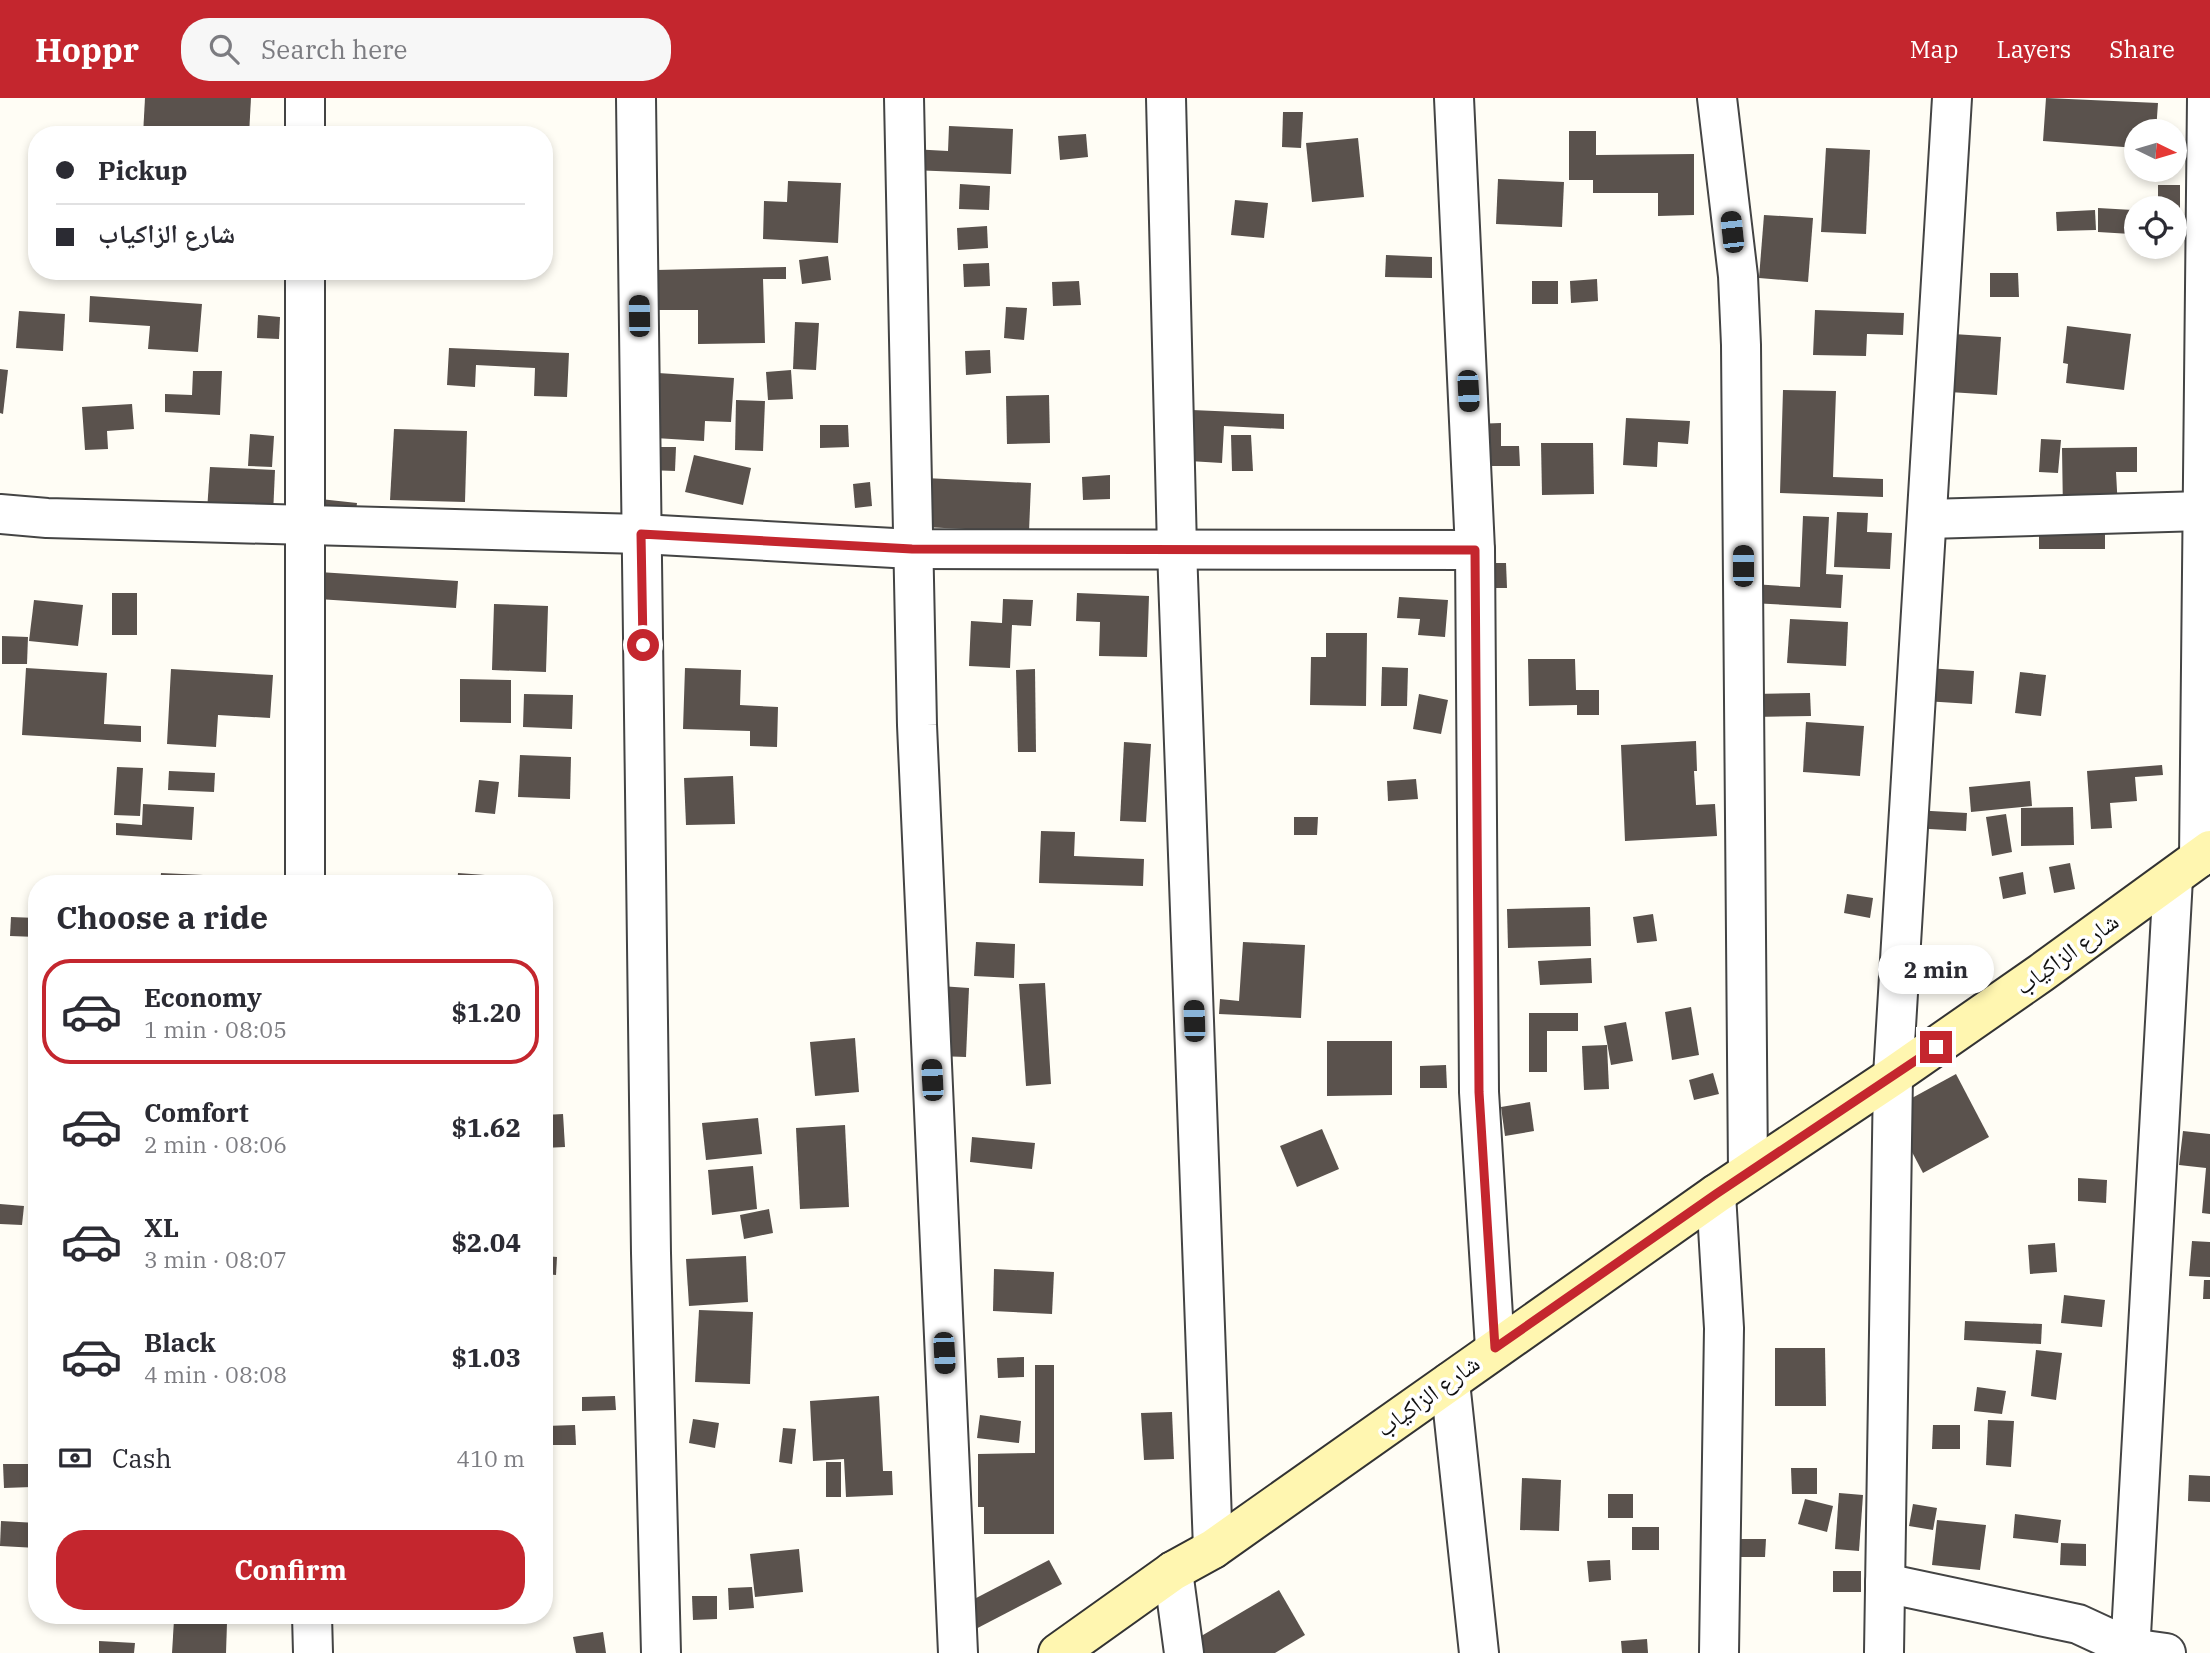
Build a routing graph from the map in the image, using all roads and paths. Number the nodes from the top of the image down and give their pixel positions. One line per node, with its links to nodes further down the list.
1 (305, 98): 9 (street)
2 (636, 98): 15 (street)
3 (904, 98): 16 (street)
4 (1166, 98): 17 (street)
5 (1454, 98): 18 (street)
6 (1717, 98): 22 (street)
7 (1952, 98): 13 (street)
8 (2207, 98): 11 (street)
9 (304, 126)
10 (304, 280): 14 (street)
11 (2202, 511): 13 (street); 19 (street)
12 (0, 514): 14 (street)
13 (1927, 519): 21 (street)
14 (304, 525): 15 (street); 20 (street)
15 (641, 534): 16 (street); 32 (street)
16 (912, 549): 17 (street); 33 (street)
17 (1177, 549): 18 (street); 26 (street)
18 (1475, 550): 24 (street)
19 (2194, 862): 21 (street, شارع الزاكياب); 30 (street)
20 (305, 875)
21 (1893, 1076): 22 (street, شارع الزاكياب); 28 (street)
22 (1748, 1172): 23 (street, شارع الزاكياب)
23 (1716, 1194): 24 (street, شارع الزاكياب); 37 (street)
24 (1495, 1348): 25 (street, شارع الزاكياب)
25 (1450, 1382): 26 (street, شارع الزاكياب); 36 (street)
26 (1213, 1549): 27 (street, شارع الزاكياب)
27 (1173, 1571): 34 (street, شارع الزاكياب); 35 (street)
28 (1885, 1583): 30 (street); 38 (street)
29 (312, 1624): 31 (street)
30 (2142, 1651)
31 (313, 1653)
32 (660, 1653)
33 (958, 1653)
34 (1058, 1653)
35 (1184, 1653)
36 (1479, 1653)
37 (1719, 1653)
38 (1884, 1653)

